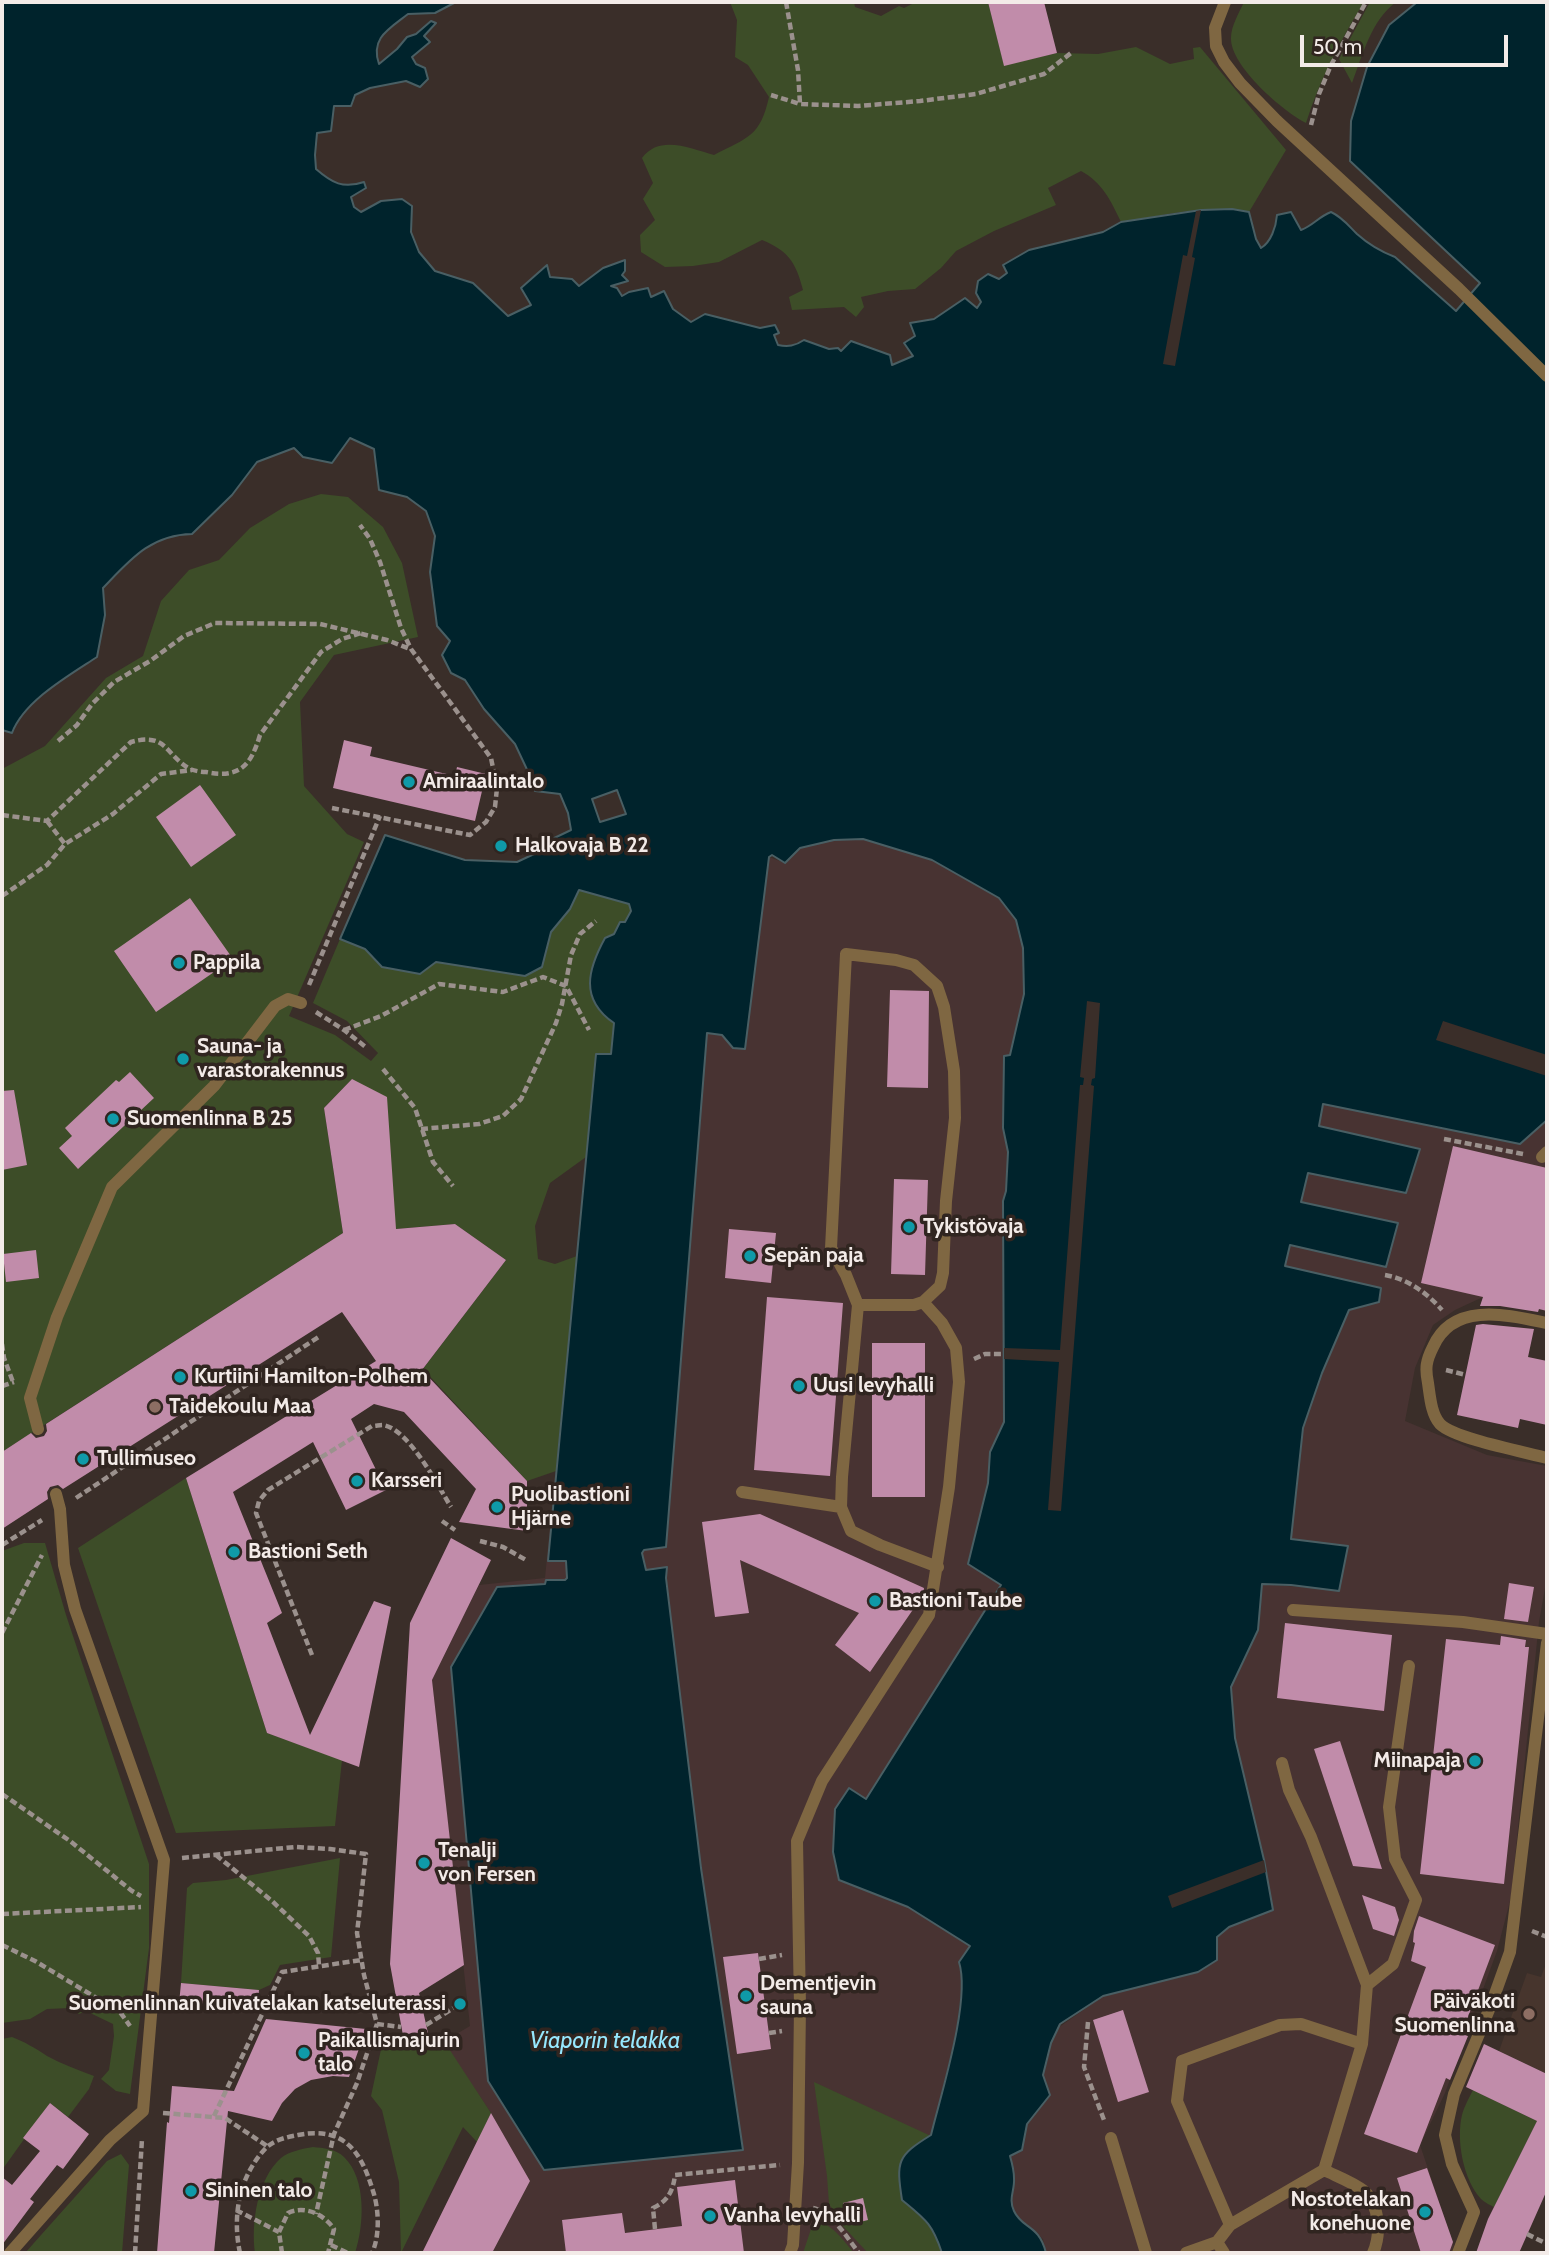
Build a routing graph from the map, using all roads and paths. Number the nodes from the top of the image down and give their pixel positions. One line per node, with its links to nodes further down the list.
1 (786, 2): 6 (path)
2 (1225, 2): 7 (lane)
3 (1366, 2): 7 (path)
4 (1071, 53): 6 (path)
5 (771, 95): 6 (path)
6 (800, 104)
7 (1303, 145): 8 (lane)
8 (1547, 376)
9 (360, 525): 11 (path)
10 (361, 633): 11 (path); 12 (path); 13 (path)
11 (411, 649): 16 (path)
12 (58, 741)
13 (192, 770): 17 (path); 18 (path)
14 (332, 808): 16 (path)
15 (2, 815): 17 (path)
16 (380, 816): 22 (path)
17 (47, 821): 18 (path)
18 (65, 844): 19 (path)
19 (2, 895)
20 (596, 921): 21 (path)
21 (566, 986): 23 (path); 24 (path); 27 (path)
22 (301, 1003): 23 (path); 43 (lane)
23 (344, 1030): 25 (path)
24 (589, 1030)
25 (367, 1048)
26 (383, 1069): 27 (path)
27 (421, 1129): 30 (path)
28 (1444, 1139): 29 (path)
29 (1544, 1154)
30 (453, 1186)
31 (1385, 1275): 35 (path)
32 (923, 1302): 33 (lane); 33 (lane); 39 (lane)
33 (859, 1305): 48 (lane)
34 (1547, 1323): 35 (lane)
35 (1454, 1324): 44 (lane)
36 (320, 1336): 49 (path)
37 (2, 1344): 42 (path)
38 (1004, 1354): 39 (path)
39 (958, 1365): 56 (lane)
40 (1450, 1371): 41 (path)
41 (1465, 1374)
42 (2, 1386)
43 (38, 1429)
44 (1547, 1458)
45 (742, 1492): 48 (lane)
46 (56, 1494): 49 (lane)
47 (451, 1507): 61 (path)
48 (841, 1507): 56 (lane)
49 (60, 1509): 51 (lane); 54 (path)
50 (442, 1521): 52 (path)
51 (61, 1525): 58 (path); 66 (lane)
52 (455, 1530)
53 (480, 1541): 55 (path)
54 (2, 1545)
55 (526, 1560)
56 (938, 1567): 85 (lane)
57 (1293, 1610): 59 (lane)
58 (2, 1633)
59 (1547, 1634)
60 (1547, 1643): 110 (lane)
61 (312, 1655)
62 (1409, 1666): 72 (lane)
63 (1282, 1763): 72 (lane)
64 (2, 1794): 67 (path)
65 (215, 1854): 66 (path); 70 (path); 71 (path)
66 (164, 1860): 67 (lane)
67 (161, 1906): 68 (path); 80 (lane)
68 (2, 1914)
69 (2, 1945): 78 (path)
70 (362, 1960): 71 (path); 75 (path)
71 (319, 1966): 81 (path)
72 (1367, 1985): 79 (lane)
73 (460, 2004): 76 (path)
74 (1088, 2022): 83 (path)
75 (377, 2024): 77 (path); 82 (path)
76 (426, 2025)
77 (401, 2027)
78 (132, 2029)
79 (1362, 2044): 86 (lane); 90 (lane)
80 (143, 2111): 81 (path); 97 (lane); 98 (path)
81 (214, 2116): 84 (path)
82 (334, 2134): 84 (path); 89 (path); 103 (path)
83 (1111, 2138): 106 (lane)
84 (267, 2146): 88 (path)
85 (798, 2163): 87 (lane); 91 (path)
86 (1324, 2170): 90 (lane); 109 (lane)
87 (796, 2204): 104 (lane); 105 (path)
88 (236, 2210): 92 (path); 99 (path)
89 (316, 2214): 92 (path); 96 (path)
90 (1230, 2225): 94 (lane)
91 (655, 2230)
92 (279, 2232): 100 (path)
93 (1527, 2234): 95 (path)
94 (1217, 2242): 107 (lane); 108 (lane)
95 (1547, 2244)
96 (331, 2245): 101 (path); 102 (path)
97 (10, 2253)
98 (135, 2253)
99 (240, 2253)
100 (282, 2253)
101 (328, 2253)
102 (348, 2253)
103 (372, 2253)
104 (790, 2253)
105 (859, 2253)
106 (1146, 2253)
107 (1186, 2253)
108 (1224, 2253)
109 (1373, 2253)
110 (1458, 2253)

